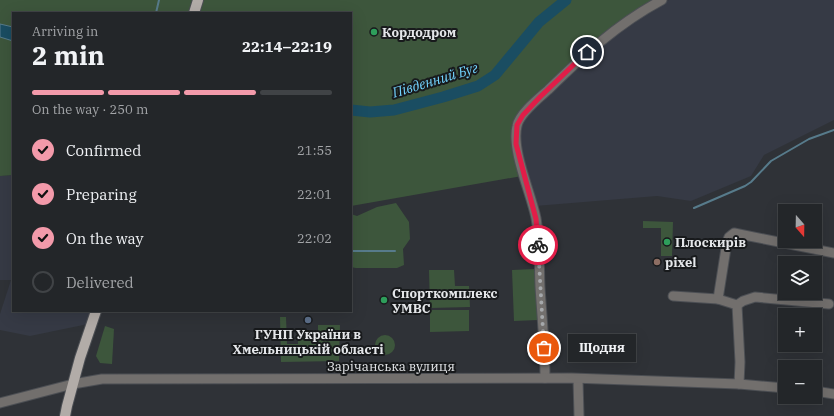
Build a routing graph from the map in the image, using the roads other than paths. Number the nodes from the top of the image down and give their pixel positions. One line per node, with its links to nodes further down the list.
1 (198, 0): 3 (main road)
2 (662, 0): 10 (street)
3 (194, 12)
4 (834, 253): 6 (street)
5 (672, 296): 6 (street)
6 (718, 299): 8 (street)
7 (829, 304): 8 (street)
8 (737, 305): 13 (street)
9 (96, 312): 12 (main road)
10 (545, 378): 11 (street, Зарічанська вулиця); 12 (street, Зарічанська вулиця)
11 (578, 379): 13 (street, Зарічанська вулиця); 21 (street)
12 (73, 384): 17 (main road); 18 (street, Зарічанська вулиця)
13 (739, 384): 14 (street, Зарічанська вулиця)
14 (778, 387)
15 (822, 392): 16 (street)
16 (834, 394)
17 (70, 395): 19 (main road); 20 (main road)
18 (0, 403)
19 (65, 416)
20 (70, 416)
21 (579, 416)

